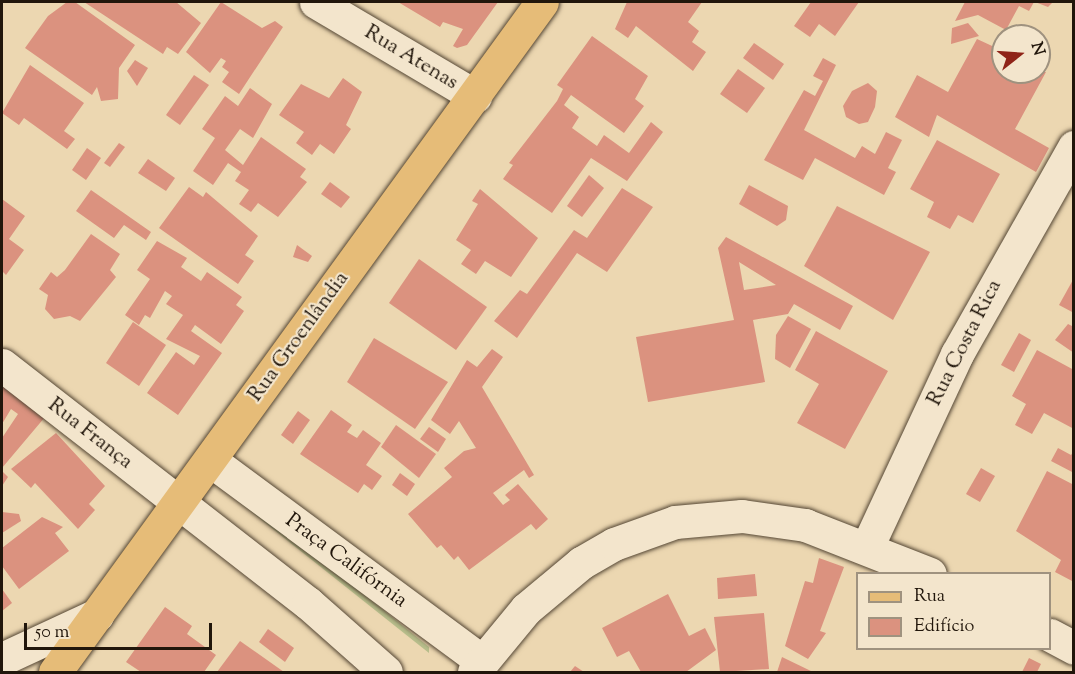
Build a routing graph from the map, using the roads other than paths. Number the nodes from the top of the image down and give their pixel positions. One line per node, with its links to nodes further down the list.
1 (316, 2): 3 (street, Rua Atenas)
2 (542, 2): 3 (main road, Rua Groenlândia)
3 (475, 96): 6 (main road, Rua Groenlândia)
4 (1074, 147): 8 (street, Rua Costa Rica)
5 (2, 365): 7 (street, Rua França)
6 (210, 460): 7 (main road, Rua Groenlândia); 14 (street, Praça Califórnia)
7 (179, 503): 10 (main road, Rua Groenlândia); 16 (street)
8 (868, 546): 9 (street); 14 (street)
9 (928, 572)
10 (97, 615): 13 (street); 15 (main road, Rua Groenlândia)
11 (1051, 636): 12 (street)
12 (1074, 648)
13 (2, 658)
14 (478, 667)
15 (56, 672)
16 (386, 672)

